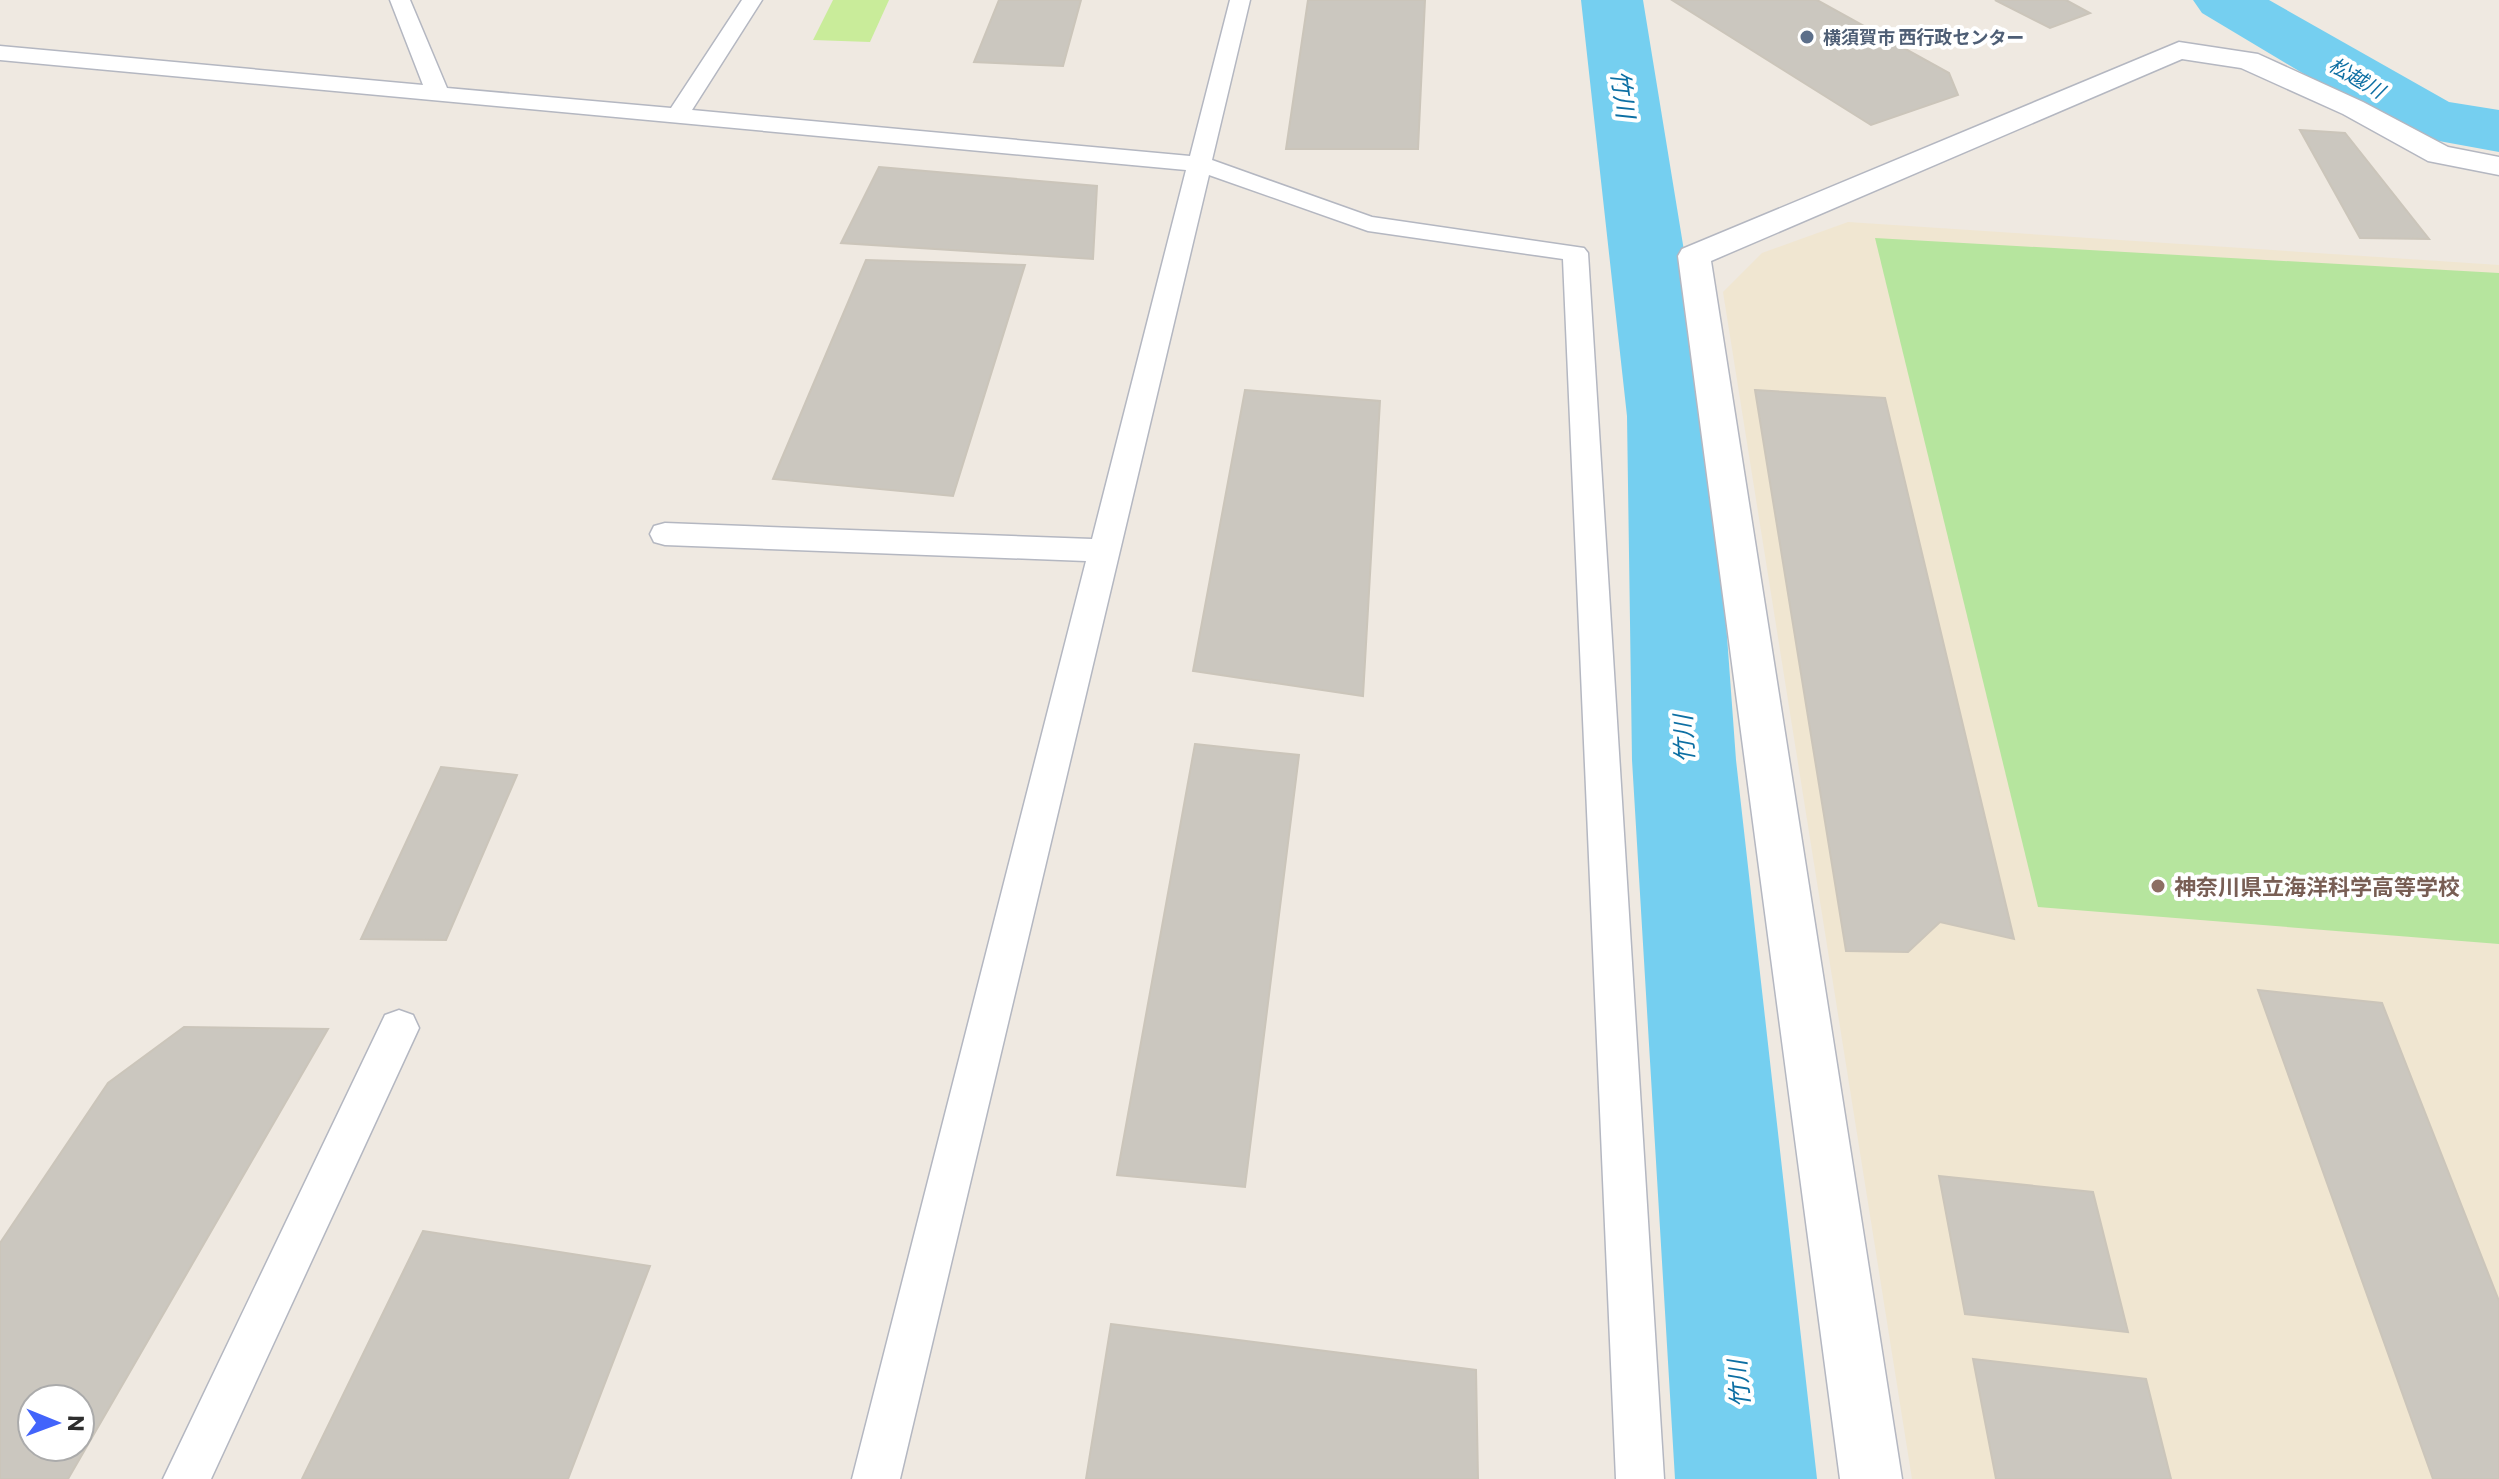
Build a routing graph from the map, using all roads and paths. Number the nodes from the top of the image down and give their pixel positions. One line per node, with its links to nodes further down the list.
1 (400, 0): 5 (lane)
2 (752, 0): 6 (lane)
3 (1240, 0): 7 (lane)
4 (0, 53): 5 (lane)
5 (438, 94): 6 (lane)
6 (677, 116): 7 (lane)
7 (1200, 164): 10 (lane); 14 (lane)
8 (2499, 166): 15 (street)
9 (665, 534): 10 (lane)
10 (1105, 551): 13 (lane)
11 (399, 1028): 12 (lane)
12 (187, 1479)
13 (876, 1479)
14 (1640, 1479)
15 (1871, 1479)

